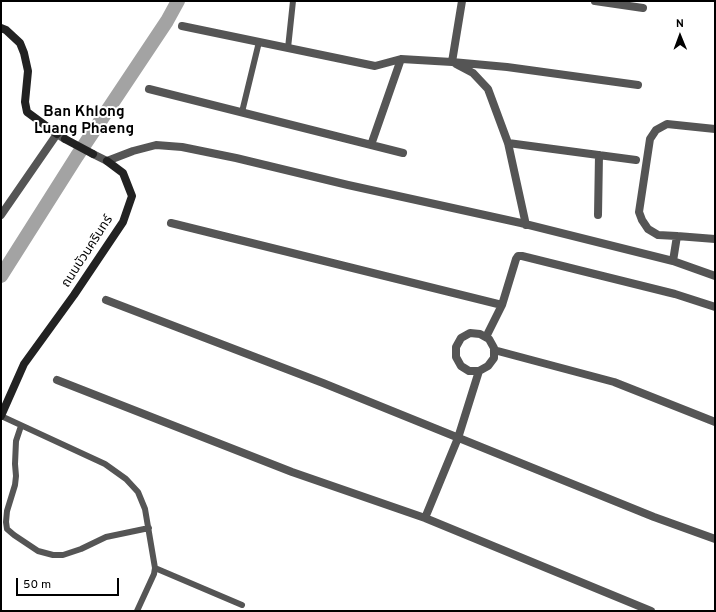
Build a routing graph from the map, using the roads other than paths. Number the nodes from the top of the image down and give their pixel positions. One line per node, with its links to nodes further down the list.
1 (293, 1): 8 (lane)
2 (462, 1): 10 (street)
3 (595, 1): 4 (street)
4 (643, 8)
5 (182, 26): 7 (street)
6 (1, 28): 15 (street, ถนนบัวนครินทร์)
7 (259, 42): 8 (street); 13 (lane)
8 (288, 48): 9 (street)
9 (401, 59): 10 (street); 17 (street)
10 (452, 62): 11 (street); 16 (street)
11 (638, 85)
12 (149, 89): 13 (street)
13 (242, 112): 17 (street)
14 (715, 128): 26 (street)
15 (57, 134): 21 (street, ถนนบัวนครินทร์); 22 (street)
16 (508, 143): 19 (street); 25 (street)
17 (371, 145): 18 (street)
18 (403, 153)
19 (599, 155): 20 (street); 23 (street)
20 (636, 160)
21 (107, 161): 25 (street); 37 (street, ถนนบัวนครินทร์)
22 (1, 215)
23 (598, 215)
24 (171, 223): 31 (street)
25 (526, 225): 28 (street)
26 (677, 236): 27 (street); 28 (street)
27 (715, 239)
28 (674, 261): 29 (street)
29 (715, 276)
30 (106, 300): 40 (street)
31 (502, 305): 32 (street); 33 (street)
32 (715, 307)
33 (486, 337): 34 (street); 35 (street)
34 (494, 350): 35 (street); 38 (street)
35 (480, 371): 40 (street)
36 (57, 380): 41 (street)
37 (1, 416): 39 (lane)
38 (715, 422)
39 (21, 426): 42 (lane); 42 (lane)
40 (458, 438): 41 (street); 43 (street)
41 (425, 518): 47 (street)
42 (149, 528): 44 (lane)
43 (715, 539)
44 (155, 568): 45 (lane); 46 (lane)
45 (242, 605)
46 (137, 611)
47 (651, 611)

